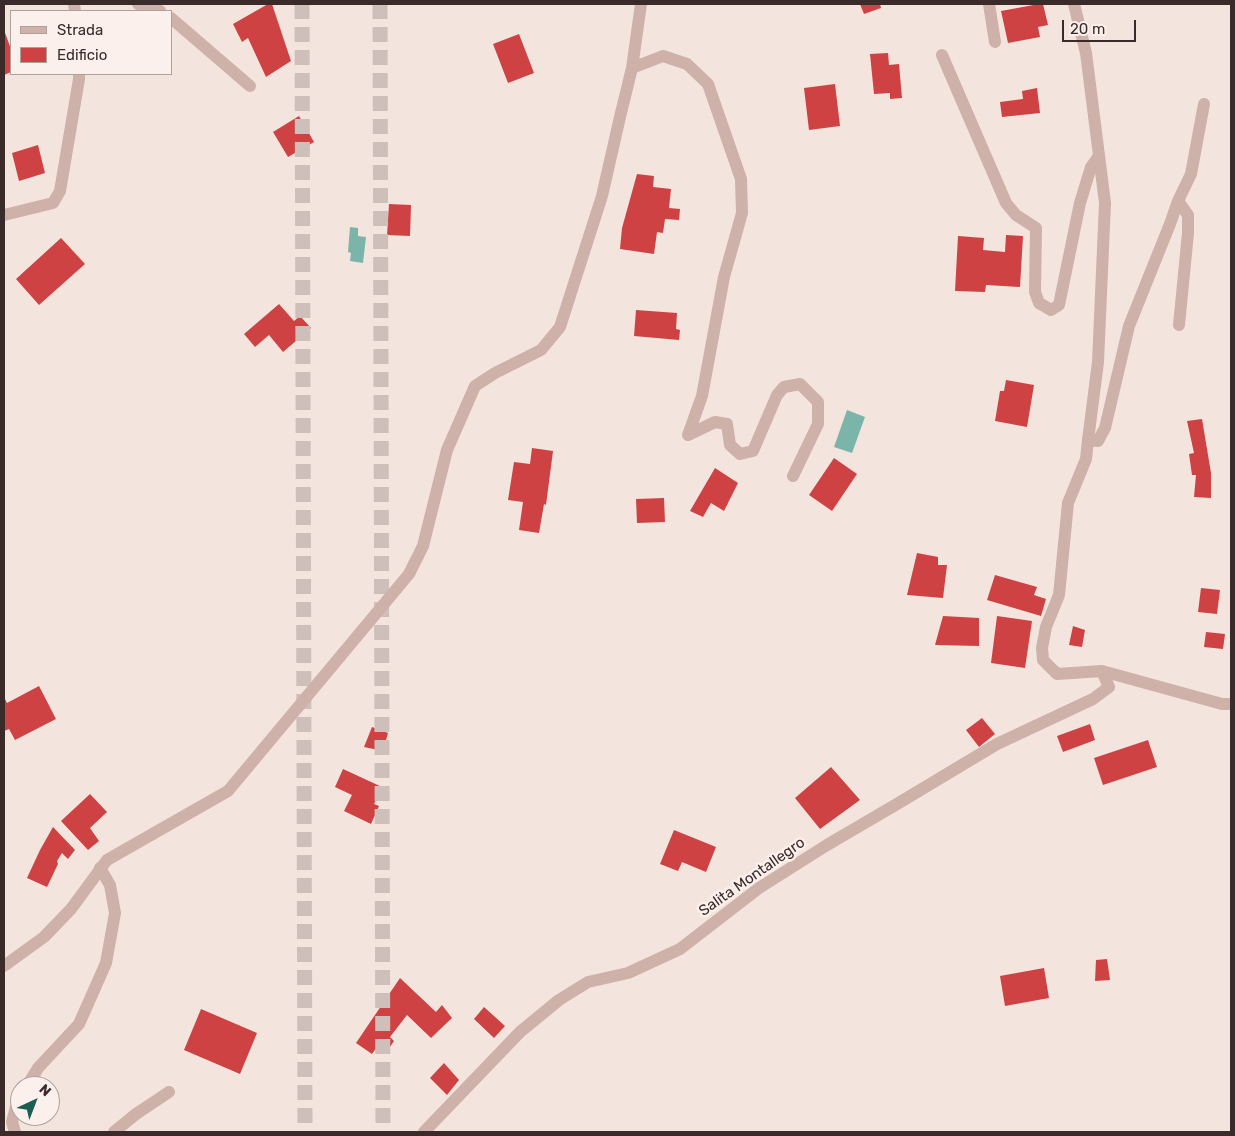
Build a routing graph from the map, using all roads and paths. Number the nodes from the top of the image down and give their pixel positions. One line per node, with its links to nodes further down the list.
1 (138, 4): 5 (street)
2 (641, 4): 9 (street)
3 (989, 4): 7 (street)
4 (1074, 4): 13 (street)
5 (157, 10)
6 (172, 19): 11 (street)
7 (995, 42)
8 (942, 55): 13 (street)
9 (632, 68): 18 (street); 21 (street)
10 (79, 75): 15 (street)
11 (250, 86)
12 (1204, 104): 14 (street)
13 (1099, 156): 17 (street)
14 (1178, 201): 16 (street); 17 (street)
15 (4, 214)
16 (1180, 325)
17 (1088, 440): 19 (street)
18 (793, 476)
19 (1102, 671): 20 (street); 26 (street, Salita Montallegro)
20 (1231, 704)
21 (100, 868): 22 (street); 23 (street)
22 (4, 966)
23 (33, 1076)
24 (169, 1092): 25 (street)
25 (114, 1132)
26 (424, 1132)

